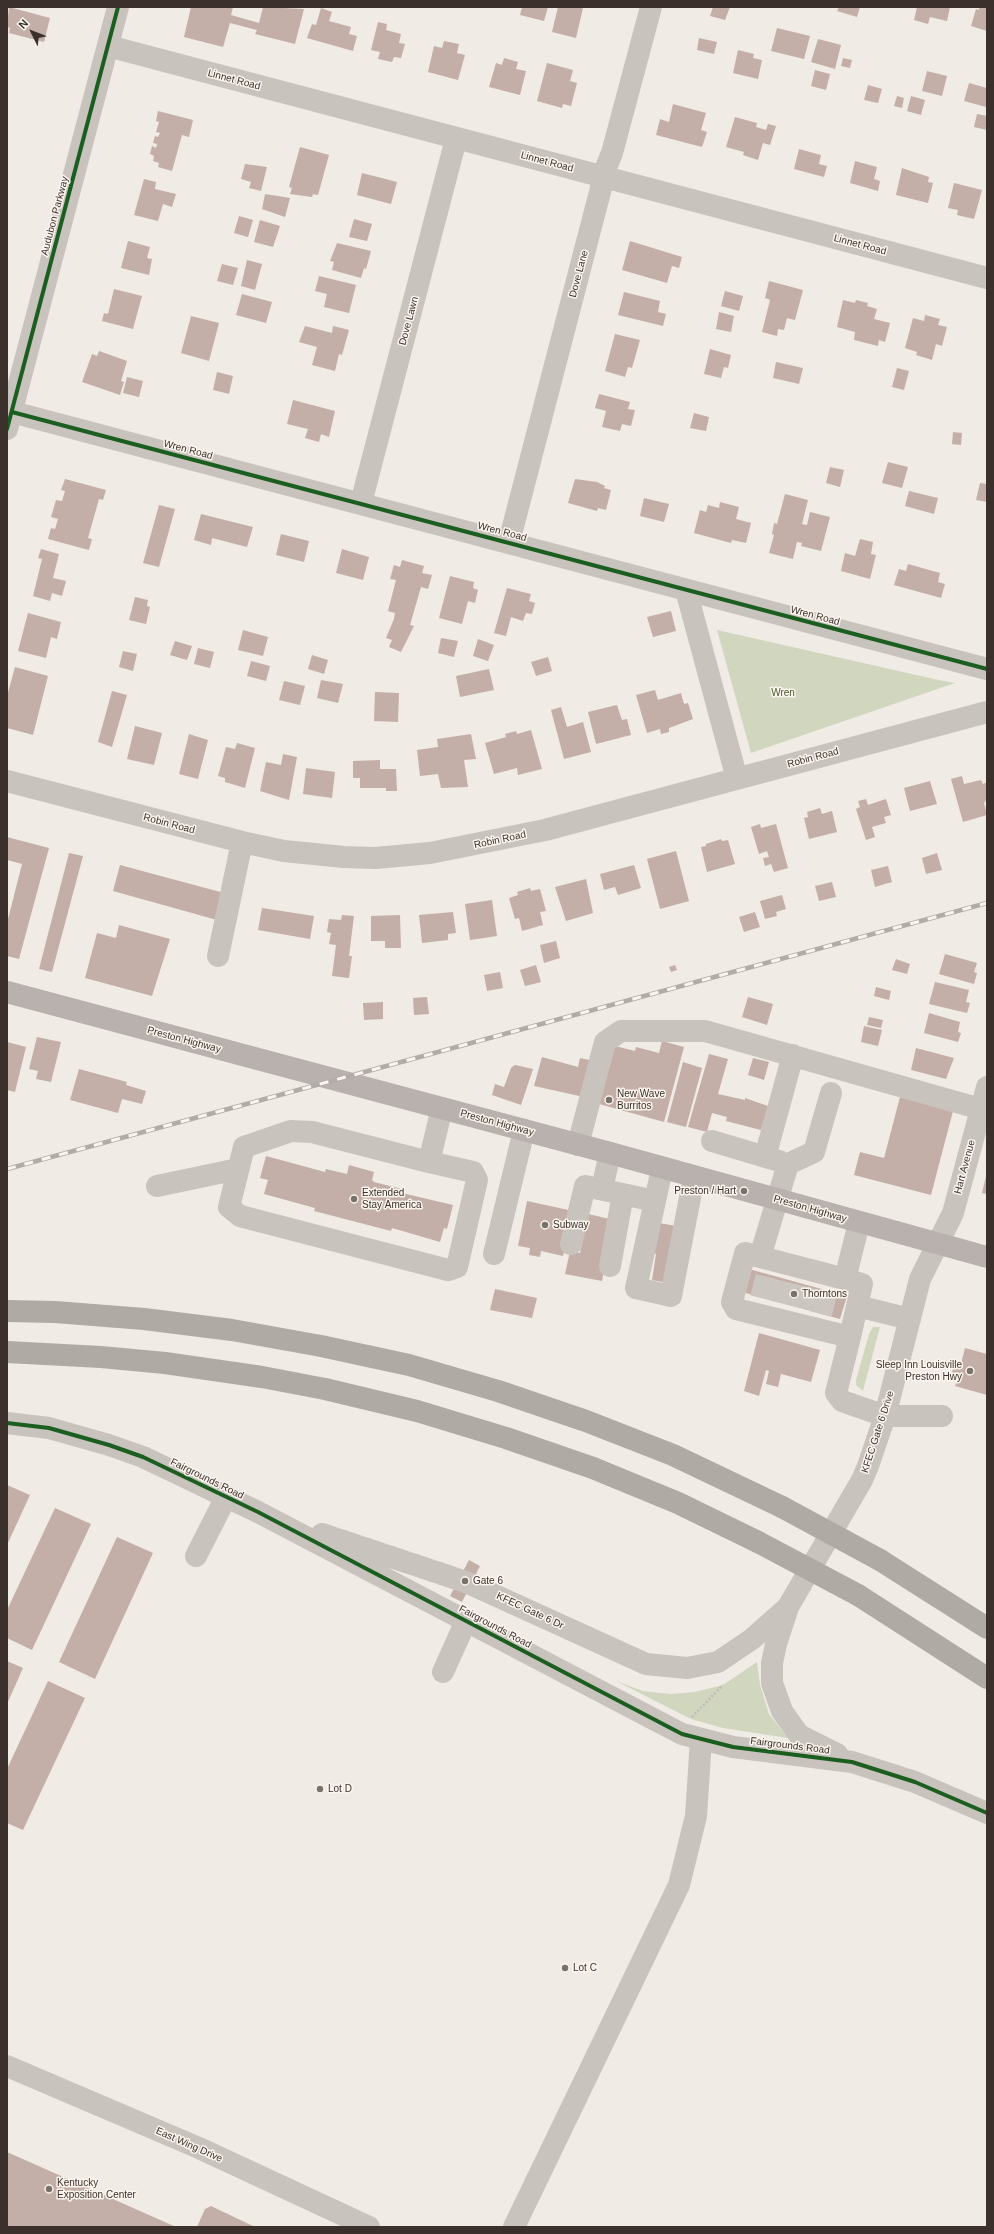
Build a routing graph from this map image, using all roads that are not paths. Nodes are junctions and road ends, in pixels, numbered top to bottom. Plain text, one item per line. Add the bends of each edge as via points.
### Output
1 (118, 7) edge
2 (651, 7) edge
3 (108, 46) junction
4 (456, 139) junction
5 (604, 177) junction
6 (987, 278) edge
7 (9, 420) edge
8 (361, 503) junction
9 (509, 542) junction
10 (686, 590) junction
11 (987, 669) edge
12 (987, 712) edge
13 (737, 779) junction
14 (7, 781) edge
15 (242, 842) junction
16 (218, 956) dead end
17 (7, 992) edge
18 (793, 1055) junction
19 (987, 1087) edge
20 (832, 1093) dead end
21 (442, 1108) junction
22 (981, 1109) junction
23 (524, 1130) junction
24 (712, 1141) dead end
25 (578, 1144) junction
26 (610, 1153) junction
27 (765, 1157) junction
28 (428, 1162) junction
29 (788, 1164) junction
30 (238, 1168) junction
31 (662, 1169) junction
32 (694, 1177) junction
33 (157, 1186) dead end
34 (602, 1189) junction
35 (623, 1194) junction
36 (778, 1200) junction
37 (655, 1201) junction
38 (859, 1223) junction
39 (571, 1244) dead end
40 (937, 1244) junction
41 (494, 1254) dead end
42 (987, 1257) edge
43 (610, 1266) dead end
44 (775, 1267) junction
45 (824, 1280) junction
46 (857, 1306) junction
47 (7, 1310) edge
48 (910, 1319) junction
49 (850, 1337) junction
50 (7, 1352) edge
51 (885, 1416) junction
52 (942, 1416) dead end
53 (7, 1423) edge
54 (226, 1497) junction
55 (258, 1512) junction
56 (196, 1556) dead end
57 (788, 1608) junction
58 (466, 1621) junction
59 (987, 1628) edge
60 (443, 1672) dead end
61 (987, 1678) edge
62 (700, 1739) junction
63 (852, 1762) junction
64 (987, 1813) edge
65 (7, 2066) edge
66 (369, 2227) edge
67 (514, 2227) edge

1 - 3 street, Audubon Parkway
2 - 5 street, Dove Lane
3 - 4 street, Linnet Road
3 - 7 street, Audubon Parkway
4 - 5 street, Linnet Road via 476,142
4 - 8 street, Dove Lawn
5 - 6 street, Linnet Road
5 - 9 street, Dove Lane
7 - 8 street, Wren Road
8 - 9 street, Wren Road
9 - 10 street, Wren Road
10 - 11 street, Wren Road
10 - 13 street
12 - 13 street, Robin Road
13 - 15 street, Robin Road via 545,830 430,854 375,858 344,857
14 - 15 street, Robin Road
15 - 16 street
17 - 21 main road, Preston Highway
18 - 22 street
18 - 25 street via 705,1031 621,1031 605,1042
18 - 27 street
19 - 22 street, Hart Avenue
20 - 29 street via 814,1152
21 - 23 main road, Preston Highway
21 - 28 street
22 - 40 street, Hart Avenue via 953,1213
23 - 25 main road, Preston Highway
23 - 41 street
24 - 27 street
25 - 26 main road, Preston Highway
26 - 31 main road, Preston Highway
26 - 34 street
27 - 29 street
28 - 30 street via 312,1132 291,1131 244,1147
28 - 30 street via 473,1172 477,1180 457,1268 448,1270 240,1216 229,1207
29 - 36 street
30 - 33 street
31 - 32 main road, Preston Highway
31 - 37 street
32 - 36 main road, Preston Highway
32 - 37 street via 671,1296 636,1288
34 - 35 street
34 - 39 street via 586,1186
35 - 37 street
35 - 43 street
36 - 38 main road, Preston Highway
36 - 44 street
38 - 40 main road, Preston Highway
38 - 45 street
40 - 42 main road, Preston Highway
40 - 48 street, KFEC Gate 6 Drive via 920,1279
44 - 45 street
44 - 49 street via 745,1253 732,1302 736,1308 779,1311 820,1321
45 - 46 street via 862,1284
46 - 48 street
46 - 49 street
47 - 59 highway, bridge via 144,1319 225,1329 409,1365 498,1391 586,1421 673,1455 782,1507 880,1560
48 - 51 street, KFEC Gate 6 Drive
49 - 51 street via 836,1393 842,1401
50 - 61 highway, bridge via 172,1364 318,1388 417,1411 506,1438 593,1468 678,1503 758,1542 858,1595
51 - 52 street
51 - 57 street, KFEC Gate 6 Drive via 862,1480
53 - 54 street, Fairgrounds Road via 49,1428 109,1444 143,1457
54 - 55 street, Fairgrounds Road
54 - 56 street
55 - 57 street, KFEC Gate 6 Dr via 466,1582 646,1664 687,1668 718,1662 752,1639
55 - 58 street, Fairgrounds Road
57 - 63 street via 772,1663 772,1683 782,1711 798,1735
58 - 60 street
58 - 62 street, Fairgrounds Road via 682,1734
62 - 63 street, Fairgrounds Road via 733,1747
62 - 67 street via 696,1816 679,1884
63 - 64 street, Fairgrounds Road via 915,1782
65 - 66 street, East Wing Drive via 199,2148

